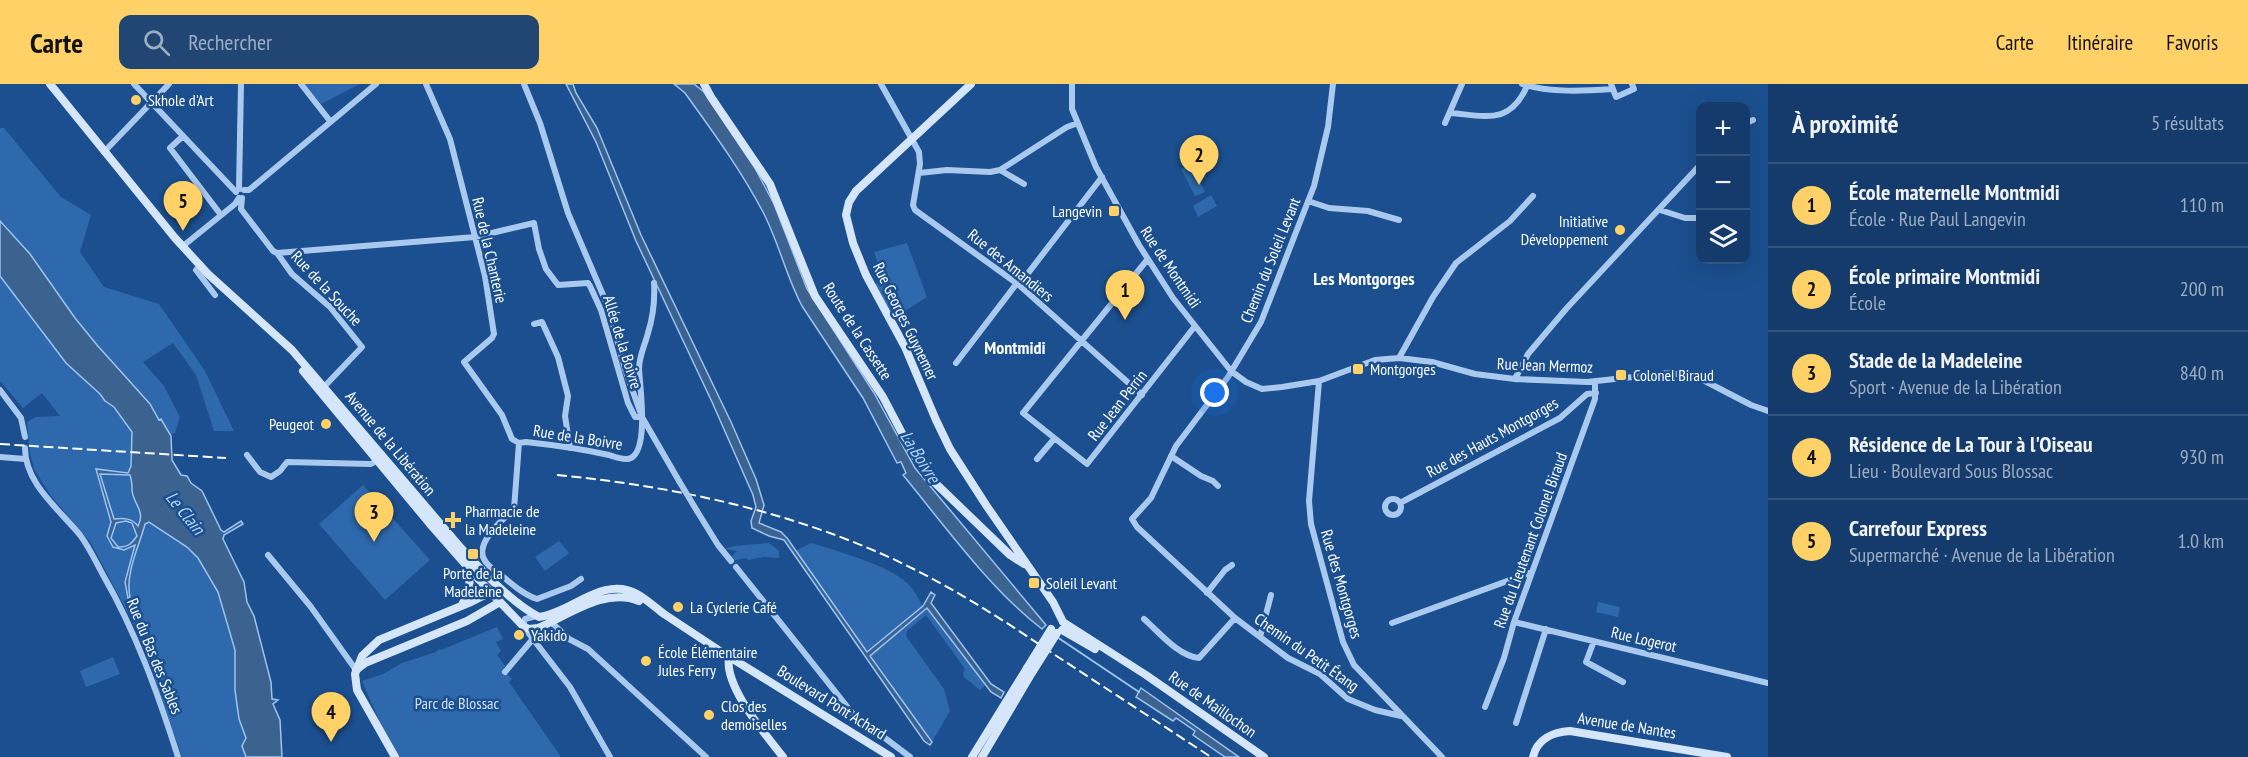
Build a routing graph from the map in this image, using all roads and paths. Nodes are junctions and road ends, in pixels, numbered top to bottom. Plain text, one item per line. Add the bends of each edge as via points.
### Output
1 (43, 84) edge
2 (50, 84) edge
3 (134, 84) edge
4 (169, 84) edge
5 (241, 84) edge
6 (301, 84) edge
7 (376, 84) edge
8 (426, 84) edge
9 (524, 84) edge
10 (704, 84) edge
11 (880, 84) edge
12 (971, 84) edge
13 (1072, 84) edge
14 (1333, 84) edge
15 (1462, 84) edge
16 (1632, 84) edge
17 (1525, 85) edge
18 (1612, 86) edge
19 (151, 102) junction
20 (1451, 113) junction
21 (1753, 120) dead end
22 (330, 121) junction
23 (1750, 121) edge
24 (1078, 123) junction
25 (1445, 123) dead end
26 (183, 136) junction
27 (913, 139) junction
28 (104, 152) junction
29 (1000, 170) junction
30 (1696, 170) edge
31 (918, 173) junction
32 (1102, 177) junction
33 (1024, 184) dead end
34 (240, 194) junction
35 (1533, 196) dead end
36 (1308, 201) junction
37 (1660, 210) junction
38 (221, 215) junction
39 (1696, 218) edge
40 (1399, 220) dead end
41 (474, 237) junction
42 (183, 246) junction
43 (277, 253) junction
44 (1148, 260) junction
45 (200, 266) junction
46 (654, 283) dead end
47 (1018, 284) junction
48 (215, 295) dead end
49 (534, 324) dead end
50 (1196, 326) junction
51 (1080, 340) junction
52 (1399, 358) junction
53 (956, 363) dead end
54 (1230, 371) junction
55 (1515, 379) junction
56 (1319, 381) junction
57 (1594, 381) junction
58 (322, 389) junction
59 (0, 390) edge
60 (1596, 393) junction
61 (1142, 395) junction
62 (1768, 411) edge
63 (642, 417) junction
64 (25, 437) dead end
65 (1054, 439) junction
66 (519, 443) junction
67 (25, 448) dead end
68 (570, 448) junction
69 (247, 455) dead end
70 (1171, 456) junction
71 (0, 457) edge
72 (25, 459) junction
73 (380, 459) junction
74 (1037, 459) dead end
75 (1218, 486) dead end
76 (1400, 503) dead end
77 (1132, 519) joint
78 (268, 555) dead end
79 (1232, 565) dead end
80 (467, 566) junction
81 (1027, 566) junction
82 (1532, 572) junction
83 (580, 579) dead end
84 (503, 583) junction
85 (492, 593) junction
86 (1207, 593) junction
87 (1271, 595) dead end
88 (500, 602) junction
89 (459, 607) junction
90 (664, 614) junction
91 (476, 616) junction
92 (536, 616) junction
93 (1235, 618) junction
94 (1144, 619) dead end
95 (551, 622) junction
96 (1514, 622) junction
97 (1392, 623) dead end
98 (523, 626) junction
99 (1058, 628) junction
100 (1546, 629) junction
101 (1260, 637) junction
102 (532, 640) junction
103 (1594, 641) junction
104 (730, 655) junction
105 (1030, 669) junction
106 (356, 670) junction
107 (505, 672) dead end
108 (1623, 682) dead end
109 (1768, 683) edge
110 (1485, 707) dead end
111 (1401, 717) junction
112 (1516, 723) dead end
113 (982, 754) edge
114 (176, 756) edge
115 (702, 756) edge
116 (395, 757) edge
117 (610, 757) edge
118 (783, 757) edge
119 (891, 757) edge
120 (910, 757) edge
121 (972, 757) edge
122 (1263, 757) edge
123 (1442, 757) edge
124 (1533, 757) edge
125 (1727, 757) edge

1 - 28 main road, Avenue de la Libération
2 - 28 main road, Avenue de la Libération
3 - 19 street
4 - 19 street
5 - 34 street
6 - 22 street
7 - 22 street
8 - 41 street, Rue de la Chanterie via 450,139
9 - 63 street via 572,223 609,309
10 - 81 main road, Route de la Cassette via 770,184 815,296 883,397 912,452 936,484 1010,555
11 - 27 street, Rue des Amandiers
12 - 27 main road, Rue Georges Guynemer
13 - 24 street, Rue de Montmidi via 1072,109
14 - 36 street, Chemin du Soleil Levant via 1319,171
15 - 20 street
16 - 18 street via 1634,89 1616,96
17 - 18 street via 1572,91
17 - 20 street via 1520,101 1497,116
19 - 26 street
19 - 28 street
20 - 25 street
21 - 23 street
22 - 34 street
24 - 29 street
24 - 32 street, Rue de Montmidi
26 - 34 street
26 - 38 street via 170,148
27 - 31 street, Rue des Amandiers via 919,152
27 - 81 main road, Rue Georges Guynemer via 856,191 846,209 847,222 866,275 905,347 950,449
28 - 42 main road, Avenue de la Libération
29 - 31 street
29 - 33 street
30 - 37 street
31 - 47 street, Rue des Amandiers via 915,210
32 - 44 street, Rue de Montmidi
32 - 47 street
34 - 38 street
34 - 43 street, Rue de la Souche via 241,209
35 - 52 street via 1510,221 1456,263
36 - 40 street
36 - 54 street, Chemin du Soleil Levant via 1261,322
37 - 39 street
37 - 55 street via 1566,309 1528,354
38 - 42 street
41 - 43 street
41 - 63 street, Allée de la Boivre via 534,223 546,268 558,285 590,286 601,310 628,403 635,417
41 - 66 street, Rue de la Chanterie via 494,334 464,362 502,415 512,439
42 - 45 main road, Avenue de la Libération
43 - 58 street, Rue de la Souche via 292,274 330,307 362,346
44 - 50 street, Rue de Montmidi
44 - 51 street
45 - 48 street via 196,270
45 - 58 main road, Avenue de la Libération
46 - 63 street, Rue de la Boivre via 654,309 639,363
47 - 51 street, Rue des Amandiers
47 - 53 street
49 - 68 street via 542,322 558,357 568,396 565,416
50 - 54 street, Rue de Montmidi
50 - 61 street, Rue Jean Perrin
51 - 61 street, Rue des Amandiers
51 - 65 street, Rue Jean Perrin via 1023,413
52 - 55 street, Rue Jean Mermoz
52 - 56 street, Rue Jean Mermoz via 1375,360
54 - 56 street, Rue de Montmidi via 1263,388
54 - 70 street, Chemin du Soleil Levant
55 - 57 street, Rue Jean Mermoz
56 - 111 street, Rue des Montgorges via 1309,501 1311,524 1349,657
57 - 60 street, Rue du Lieutenant Colonel Biraud
57 - 62 street, Rue Jean Mermoz via 1670,373 1699,378
58 - 73 main road, Avenue de la Libération
59 - 64 street via 21,418
60 - 76 street, Rue des Hauts Montgorges via 1587,394 1550,423
60 - 82 street, Rue du Lieutenant Colonel Biraud
61 - 65 street, Rue Jean Perrin via 1087,464
63 - 68 street, Rue de la Boivre via 640,445 633,458
63 - 120 street, bridge via 718,545 853,714
65 - 74 street
66 - 68 street, Rue de la Boivre
66 - 84 street via 514,509 485,542 482,556
67 - 72 street, Rue du Bas des Sables
69 - 73 street via 260,472 271,477 287,462 371,464
70 - 75 street
70 - 77 street, Chemin du Soleil Levant via 1151,498
71 - 72 street
72 - 114 street, Rue du Bas des Sables via 42,492 81,537 118,601 137,639
73 - 80 main road, Avenue de la Libération
73 - 84 main road, Avenue de la Libération via 479,568
77 - 86 street, Chemin du Petit Étang
78 - 106 street
79 - 86 street
80 - 85 main road, Avenue de la Libération
80 - 89 main road via 470,588
81 - 99 main road, Rue Georges Guynemer via 1053,602
82 - 96 street, Rue du Lieutenant Colonel Biraud
82 - 97 street
83 - 84 street via 537,599
84 - 85 main road
84 - 92 main road, Avenue de la Libération
85 - 88 main road, Avenue de la Libération
85 - 89 main road
85 - 91 main road
86 - 93 street, Chemin du Petit Étang
87 - 101 street
88 - 91 main road
88 - 98 main road
89 - 106 main road via 379,640 362,656
90 - 92 main road, Boulevard Pont Achard via 637,594 612,589 554,614
90 - 95 main road, Boulevard Pont Achard via 630,597 615,596
90 - 104 main road, Boulevard Pont Achard
91 - 106 main road via 364,663
92 - 98 street, Boulevard Pont Achard via 525,619
93 - 94 street via 1199,658 1181,651
93 - 101 street, Chemin du Petit Étang
95 - 98 main road, Boulevard Pont Achard via 533,629
95 - 115 street via 568,639 588,649
96 - 100 street, Rue Logerot
96 - 110 street, Rue du Lieutenant Colonel Biraud
98 - 102 street
99 - 105 main road, bridge
99 - 122 main road, Rue de Maillochon via 1146,675
100 - 103 street, Rue Logerot
100 - 112 street
101 - 111 street, Chemin du Petit Étang via 1320,674 1348,699
102 - 107 street
102 - 117 street via 570,687
103 - 108 street via 1586,662
103 - 109 street, Rue Logerot
104 - 118 main road via 729,669 748,710
104 - 119 main road, Boulevard Pont Achard
105 - 113 main road
105 - 121 main road
106 - 116 main road via 357,690
111 - 123 street, Rue des Montgorges
124 - 125 main road, Avenue de Nantes via 1542,740 1561,731 1574,731

